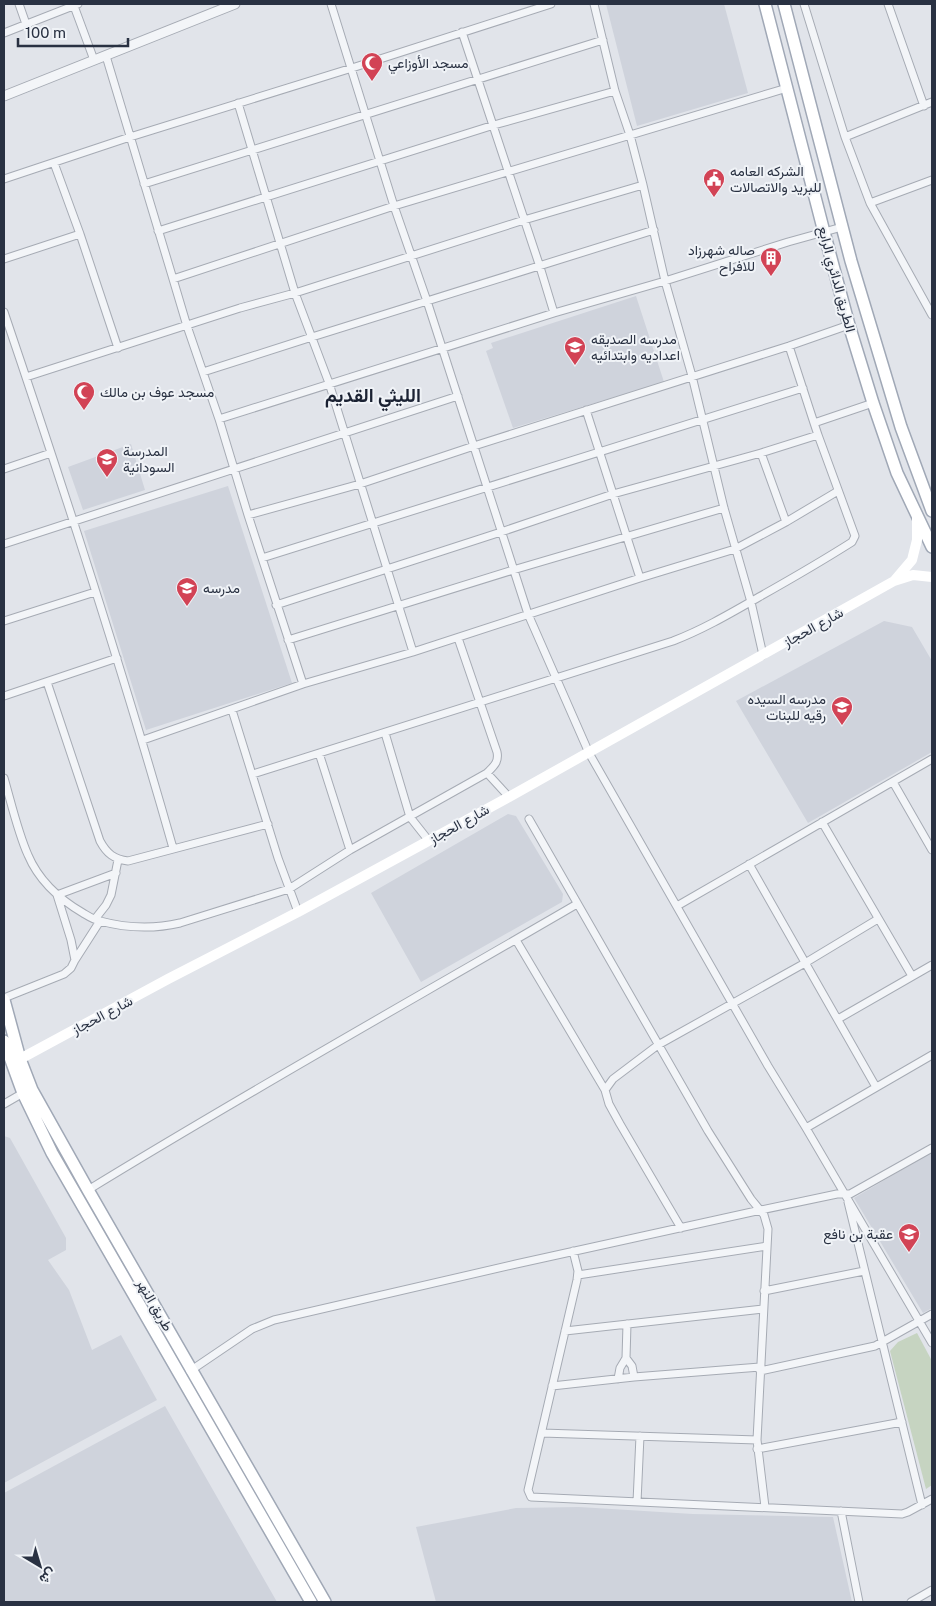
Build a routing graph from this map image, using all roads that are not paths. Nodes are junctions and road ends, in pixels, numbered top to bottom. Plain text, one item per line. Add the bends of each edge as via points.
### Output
1 (19, 4) edge
2 (235, 4) edge
3 (331, 4) edge
4 (551, 4) edge
5 (594, 4) edge
6 (765, 4) edge
7 (784, 4) edge
8 (804, 4) edge
9 (888, 4) edge
10 (76, 5) edge
11 (26, 24) junction
12 (462, 32) junction
13 (4, 33) edge
14 (603, 40) junction
15 (106, 56) junction
16 (94, 60) junction
17 (352, 68) junction
18 (479, 80) junction
19 (787, 88) junction
20 (615, 91) junction
21 (4, 96) edge
22 (932, 102) edge
23 (238, 103) junction
24 (924, 106) junction
25 (366, 116) junction
26 (494, 125) junction
27 (630, 135) junction
28 (130, 137) junction
29 (845, 137) junction
30 (252, 150) junction
31 (380, 160) junction
32 (54, 163) junction
33 (509, 173) junction
34 (4, 179) edge
35 (932, 180) edge
36 (144, 184) junction
37 (643, 185) junction
38 (265, 197) junction
39 (870, 203) junction
40 (394, 206) junction
41 (524, 220) junction
42 (842, 227) junction
43 (654, 230) junction
44 (158, 231) junction
45 (824, 232) junction
46 (80, 234) junction
47 (280, 243) junction
48 (411, 256) junction
49 (4, 259) edge
50 (540, 266) junction
51 (173, 279) junction
52 (665, 281) junction
53 (295, 293) junction
54 (427, 301) junction
55 (4, 312) edge
56 (554, 313) junction
57 (932, 315) edge
58 (849, 324) junction
59 (187, 326) junction
60 (312, 337) junction
61 (789, 346) junction
62 (118, 348) junction
63 (442, 349) junction
64 (203, 372) junction
65 (692, 376) junction
66 (26, 378) junction
67 (329, 383) junction
68 (803, 388) junction
69 (458, 396) junction
70 (873, 403) junction
71 (586, 410) junction
72 (219, 419) junction
73 (702, 419) junction
74 (814, 423) junction
75 (344, 434) junction
76 (818, 436) junction
77 (474, 446) junction
78 (51, 453) junction
79 (599, 453) junction
80 (761, 453) junction
81 (714, 466) junction
82 (4, 469) edge
83 (234, 469) junction
84 (360, 484) junction
85 (486, 487) junction
86 (838, 491) junction
87 (613, 494) junction
88 (724, 508) junction
89 (932, 510) edge
90 (248, 515) junction
91 (917, 516) junction
92 (74, 522) junction
93 (786, 522) junction
94 (373, 524) junction
95 (501, 532) junction
96 (627, 536) junction
97 (4, 544) edge
98 (932, 547) edge
99 (735, 549) junction
100 (262, 558) junction
101 (388, 569) junction
102 (512, 570) junction
103 (932, 577) edge
104 (640, 578) junction
105 (894, 581) junction
106 (95, 592) junction
107 (751, 602) junction
108 (276, 605) junction
109 (399, 606) junction
110 (528, 614) junction
111 (4, 621) edge
112 (458, 638) junction
113 (288, 640) junction
114 (414, 652) junction
115 (763, 655) junction
116 (117, 658) junction
117 (556, 679) junction
118 (47, 682) junction
119 (303, 684) junction
120 (4, 696) edge
121 (481, 702) junction
122 (232, 710) junction
123 (386, 732) junction
124 (143, 740) junction
125 (319, 753) junction
126 (589, 753) junction
127 (932, 759) edge
128 (487, 773) junction
129 (253, 774) junction
130 (4, 778) edge
131 (893, 782) junction
132 (510, 797) junction
133 (410, 817) junction
134 (529, 819) dead end
135 (822, 822) junction
136 (268, 824) junction
137 (429, 841) junction
138 (174, 848) junction
139 (350, 850) junction
140 (932, 850) edge
141 (118, 860) junction
142 (749, 864) junction
143 (116, 873) junction
144 (289, 889) junction
145 (57, 895) junction
146 (577, 904) junction
147 (677, 906) junction
148 (298, 912) junction
149 (878, 919) junction
150 (97, 920) junction
151 (516, 940) junction
152 (75, 960) junction
153 (804, 963) junction
154 (932, 965) edge
155 (912, 976) junction
156 (4, 999) edge
157 (732, 1004) junction
158 (838, 1019) junction
159 (4, 1041) edge
160 (658, 1045) junction
161 (932, 1055) edge
162 (20, 1059) junction
163 (876, 1087) junction
164 (605, 1090) junction
165 (23, 1093) junction
166 (4, 1104) edge
167 (806, 1128) junction
168 (932, 1148) edge
169 (88, 1190) junction
170 (846, 1194) junction
171 (761, 1210) junction
172 (681, 1228) junction
173 (768, 1246) junction
174 (573, 1251) junction
175 (864, 1271) junction
176 (578, 1275) junction
177 (764, 1291) junction
178 (763, 1309) junction
179 (932, 1314) edge
180 (920, 1321) junction
181 (627, 1324) junction
182 (565, 1331) junction
183 (882, 1343) junction
184 (932, 1343) edge
185 (626, 1358) junction
186 (192, 1369) junction
187 (760, 1369) junction
188 (181, 1376) junction
189 (634, 1377) junction
190 (618, 1379) junction
191 (552, 1386) junction
192 (902, 1422) junction
193 (542, 1433) junction
194 (640, 1436) junction
195 (757, 1440) junction
196 (757, 1449) junction
197 (932, 1499) edge
198 (637, 1502) junction
199 (922, 1505) junction
200 (765, 1508) junction
201 (841, 1511) junction
202 (932, 1590) edge
203 (311, 1602) edge
204 (325, 1602) edge
205 (860, 1602) edge
206 (911, 1602) edge

1 - 11 street
2 - 15 street
3 - 17 street
4 - 12 street
5 - 14 street
6 - 19 main road, الطريق الدائري الرابع
7 - 42 main road, الطريق الدائري الرابع
8 - 29 street
9 - 24 street
10 - 11 street
10 - 16 street
11 - 13 street
12 - 17 street
12 - 18 street
14 - 18 street
14 - 20 street
15 - 16 street
15 - 28 street
16 - 21 street
17 - 23 street
17 - 25 street
18 - 25 street
18 - 26 street
19 - 27 street
19 - 45 main road, الطريق الدائري الرابع
20 - 26 street
20 - 27 street
22 - 24 street
23 - 28 street
23 - 30 street
24 - 29 street
25 - 30 street
25 - 31 street
26 - 31 street
26 - 33 street
27 - 33 street
27 - 37 street
28 - 32 street
28 - 36 street
29 - 39 street
30 - 36 street
30 - 38 street
31 - 38 street
31 - 40 street
32 - 34 street
32 - 46 street
33 - 40 street
33 - 41 street
35 - 39 street
36 - 44 street
37 - 41 street
37 - 43 street
38 - 44 street
38 - 47 street
39 - 57 street
40 - 47 street
40 - 48 street
41 - 48 street
41 - 50 street
42 - 45 street
42 - 89 main road, الطريق الدائري الرابع via 901,427
43 - 50 street
43 - 52 street
44 - 51 street
45 - 52 street
45 - 58 main road, الطريق الدائري الرابع
46 - 49 street
46 - 62 street
47 - 51 street
47 - 53 street
48 - 53 street
48 - 54 street
50 - 54 street
50 - 56 street
51 - 59 street
52 - 56 street
52 - 65 street
53 - 59 street
53 - 60 street
54 - 60 street
54 - 63 street
55 - 66 street
56 - 63 street
58 - 61 street
58 - 70 main road, الطريق الدائري الرابع
59 - 62 street
59 - 64 street
60 - 64 street
60 - 67 street
61 - 65 street
61 - 68 street
62 - 66 street
63 - 67 street
63 - 69 street
64 - 72 street
65 - 71 street
65 - 73 street
66 - 78 street
67 - 72 street
67 - 75 street
68 - 73 street
68 - 74 street
69 - 75 street
69 - 77 street
70 - 74 street
70 - 91 main road, الطريق الدائري الرابع via 897,473
71 - 77 street
71 - 79 street
72 - 83 street
73 - 79 street
73 - 81 street
74 - 76 street
75 - 83 street
75 - 84 street
76 - 80 street
76 - 86 street
77 - 84 street
77 - 85 street
78 - 82 street
78 - 92 street
79 - 85 street
79 - 87 street
80 - 81 street
80 - 93 street
81 - 87 street
81 - 88 street
83 - 90 street
83 - 92 street
84 - 90 street
84 - 94 street
85 - 94 street
85 - 95 street
86 - 93 street
86 - 107 street via 855,536 852,542
87 - 95 street
87 - 96 street
88 - 96 street
88 - 99 street
90 - 100 street
91 - 98 main road, الطريق الدائري الرابع
91 - 105 main road, شارع الحجاز via 912,560
92 - 97 street
92 - 106 street
93 - 99 street
94 - 100 street
94 - 101 street
95 - 101 street
95 - 102 street
96 - 102 street
96 - 104 street
99 - 104 street
99 - 107 street
100 - 108 street
101 - 108 street
101 - 109 street
102 - 109 street
102 - 110 street
103 - 105 main road, شارع الحجاز via 913,575
104 - 110 street
105 - 115 main road, شارع الحجاز
106 - 111 street
106 - 116 street
107 - 115 street
107 - 117 street via 700,630
108 - 113 street
109 - 113 street
109 - 114 street
110 - 112 street
110 - 117 street
112 - 114 street
112 - 121 street
113 - 119 street
114 - 119 street
115 - 126 main road, شارع الحجاز
116 - 118 street
116 - 124 street
117 - 121 street
117 - 126 street
118 - 120 street
118 - 141 street via 100,841 104,850
119 - 122 street
121 - 123 street
121 - 128 street via 498,757
122 - 124 street
122 - 129 street
123 - 125 street
123 - 133 street
124 - 138 street
125 - 129 street
125 - 139 street
126 - 132 main road, شارع الحجاز
126 - 147 street
127 - 131 street
128 - 132 street
128 - 133 street
129 - 136 street
130 - 145 street via 27,854 41,878
131 - 135 street
131 - 140 street
132 - 137 main road, شارع الحجاز
133 - 137 street
133 - 139 street
134 - 146 street
135 - 142 street
135 - 149 street
136 - 138 street
136 - 144 street
137 - 148 main road, شارع الحجاز
138 - 141 street via 128,861
139 - 144 street
141 - 143 street
142 - 147 street
142 - 153 street
143 - 145 street
143 - 150 street via 111,895
144 - 148 street
144 - 150 street via 165,926 142,927
145 - 150 street
145 - 152 street
146 - 151 street
146 - 160 street
147 - 157 street
148 - 162 main road, شارع الحجاز
149 - 153 street
149 - 155 street
150 - 152 street
151 - 164 street
151 - 169 street via 194,1125
152 - 156 street via 64,974
153 - 157 street
153 - 158 street
154 - 155 street
155 - 158 street
156 - 162 main road, طريق النهر
157 - 160 street
157 - 167 street
158 - 163 street
159 - 165 main road, طريق النهر
160 - 164 street via 613,1079
160 - 171 street via 708,1131
161 - 163 street
162 - 169 main road, طريق النهر via 32,1090
163 - 167 street
164 - 172 street via 620,1124
165 - 166 street
165 - 188 main road, طريق النهر via 52,1153
167 - 170 street
168 - 170 street
169 - 186 main road, طريق النهر
170 - 171 street
170 - 175 street
170 - 180 street
171 - 172 street
171 - 173 street via 767,1221
172 - 174 street
173 - 176 street
173 - 177 street
174 - 176 street
174 - 186 street via 274,1320 252,1329
175 - 177 street
175 - 183 street
176 - 182 street
177 - 178 street
178 - 181 street
178 - 187 street
179 - 180 street
180 - 183 street
180 - 184 street
181 - 182 street
181 - 185 street
182 - 191 street
183 - 187 street
183 - 192 street
185 - 189 street
185 - 190 street
186 - 188 street
186 - 204 main road, طريق النهر
187 - 189 street
187 - 195 street
188 - 203 main road, طريق النهر
189 - 190 street
190 - 191 street
191 - 193 street
192 - 196 street
192 - 199 street
193 - 194 street
193 - 198 street via 528,1490 531,1497
194 - 195 street
194 - 198 street
195 - 196 street
196 - 200 street
197 - 199 street
198 - 200 street
199 - 201 street via 902,1514
200 - 201 street
201 - 205 street
202 - 206 street

